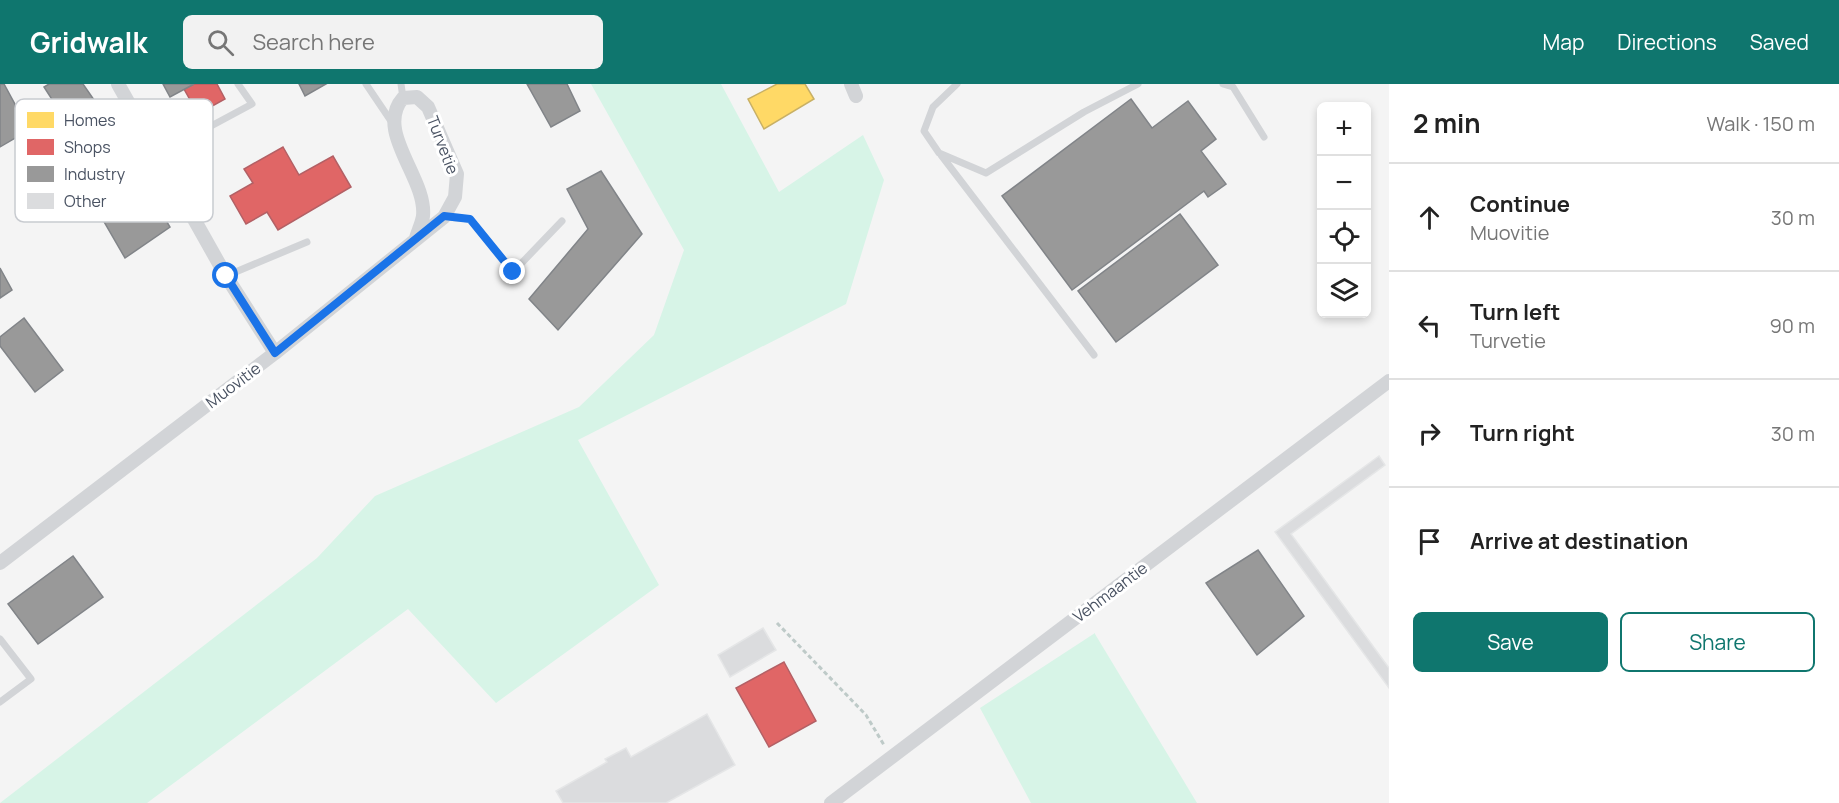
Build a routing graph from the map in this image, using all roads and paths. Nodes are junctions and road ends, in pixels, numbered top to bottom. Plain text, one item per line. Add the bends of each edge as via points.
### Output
1 (118, 84) edge
2 (238, 84) edge
3 (366, 84) edge
4 (401, 84) edge
5 (957, 84) edge
6 (1138, 84) edge
7 (1223, 84) edge
8 (127, 99) edge
9 (403, 99) junction
10 (393, 124) junction
11 (213, 125) edge
12 (1264, 137) dead end
13 (939, 153) junction
14 (444, 216) junction
15 (562, 221) dead end
16 (196, 222) edge
17 (416, 238) junction
18 (307, 242) dead end
19 (226, 276) junction
20 (275, 353) junction
21 (1094, 356) dead end
22 (1389, 381) edge
23 (0, 563) edge
24 (777, 622) dead end
25 (0, 639) edge
26 (0, 702) edge
27 (892, 757) junction
28 (831, 803) edge

1 - 8 street, Muovitie
2 - 11 lane via 252,104
3 - 10 lane
4 - 9 lane
5 - 13 lane via 933,108 924,131
6 - 13 lane via 1084,112 986,173
7 - 12 lane via 1233,87
9 - 10 street via 394,108
9 - 14 street, Turvetie via 417,97 428,107 457,174 455,197
10 - 17 street via 419,191 423,215
13 - 21 lane
14 - 15 lane via 470,219 513,272
14 - 17 street, Turvetie
16 - 19 street, Muovitie
17 - 20 street, Turvetie
18 - 19 lane
19 - 20 street, Muovitie
20 - 23 street, Muovitie
22 - 27 street, Vehmaantie
24 - 27 path via 866,715
25 - 26 lane via 32,679
27 - 28 street, Vehmaantie

